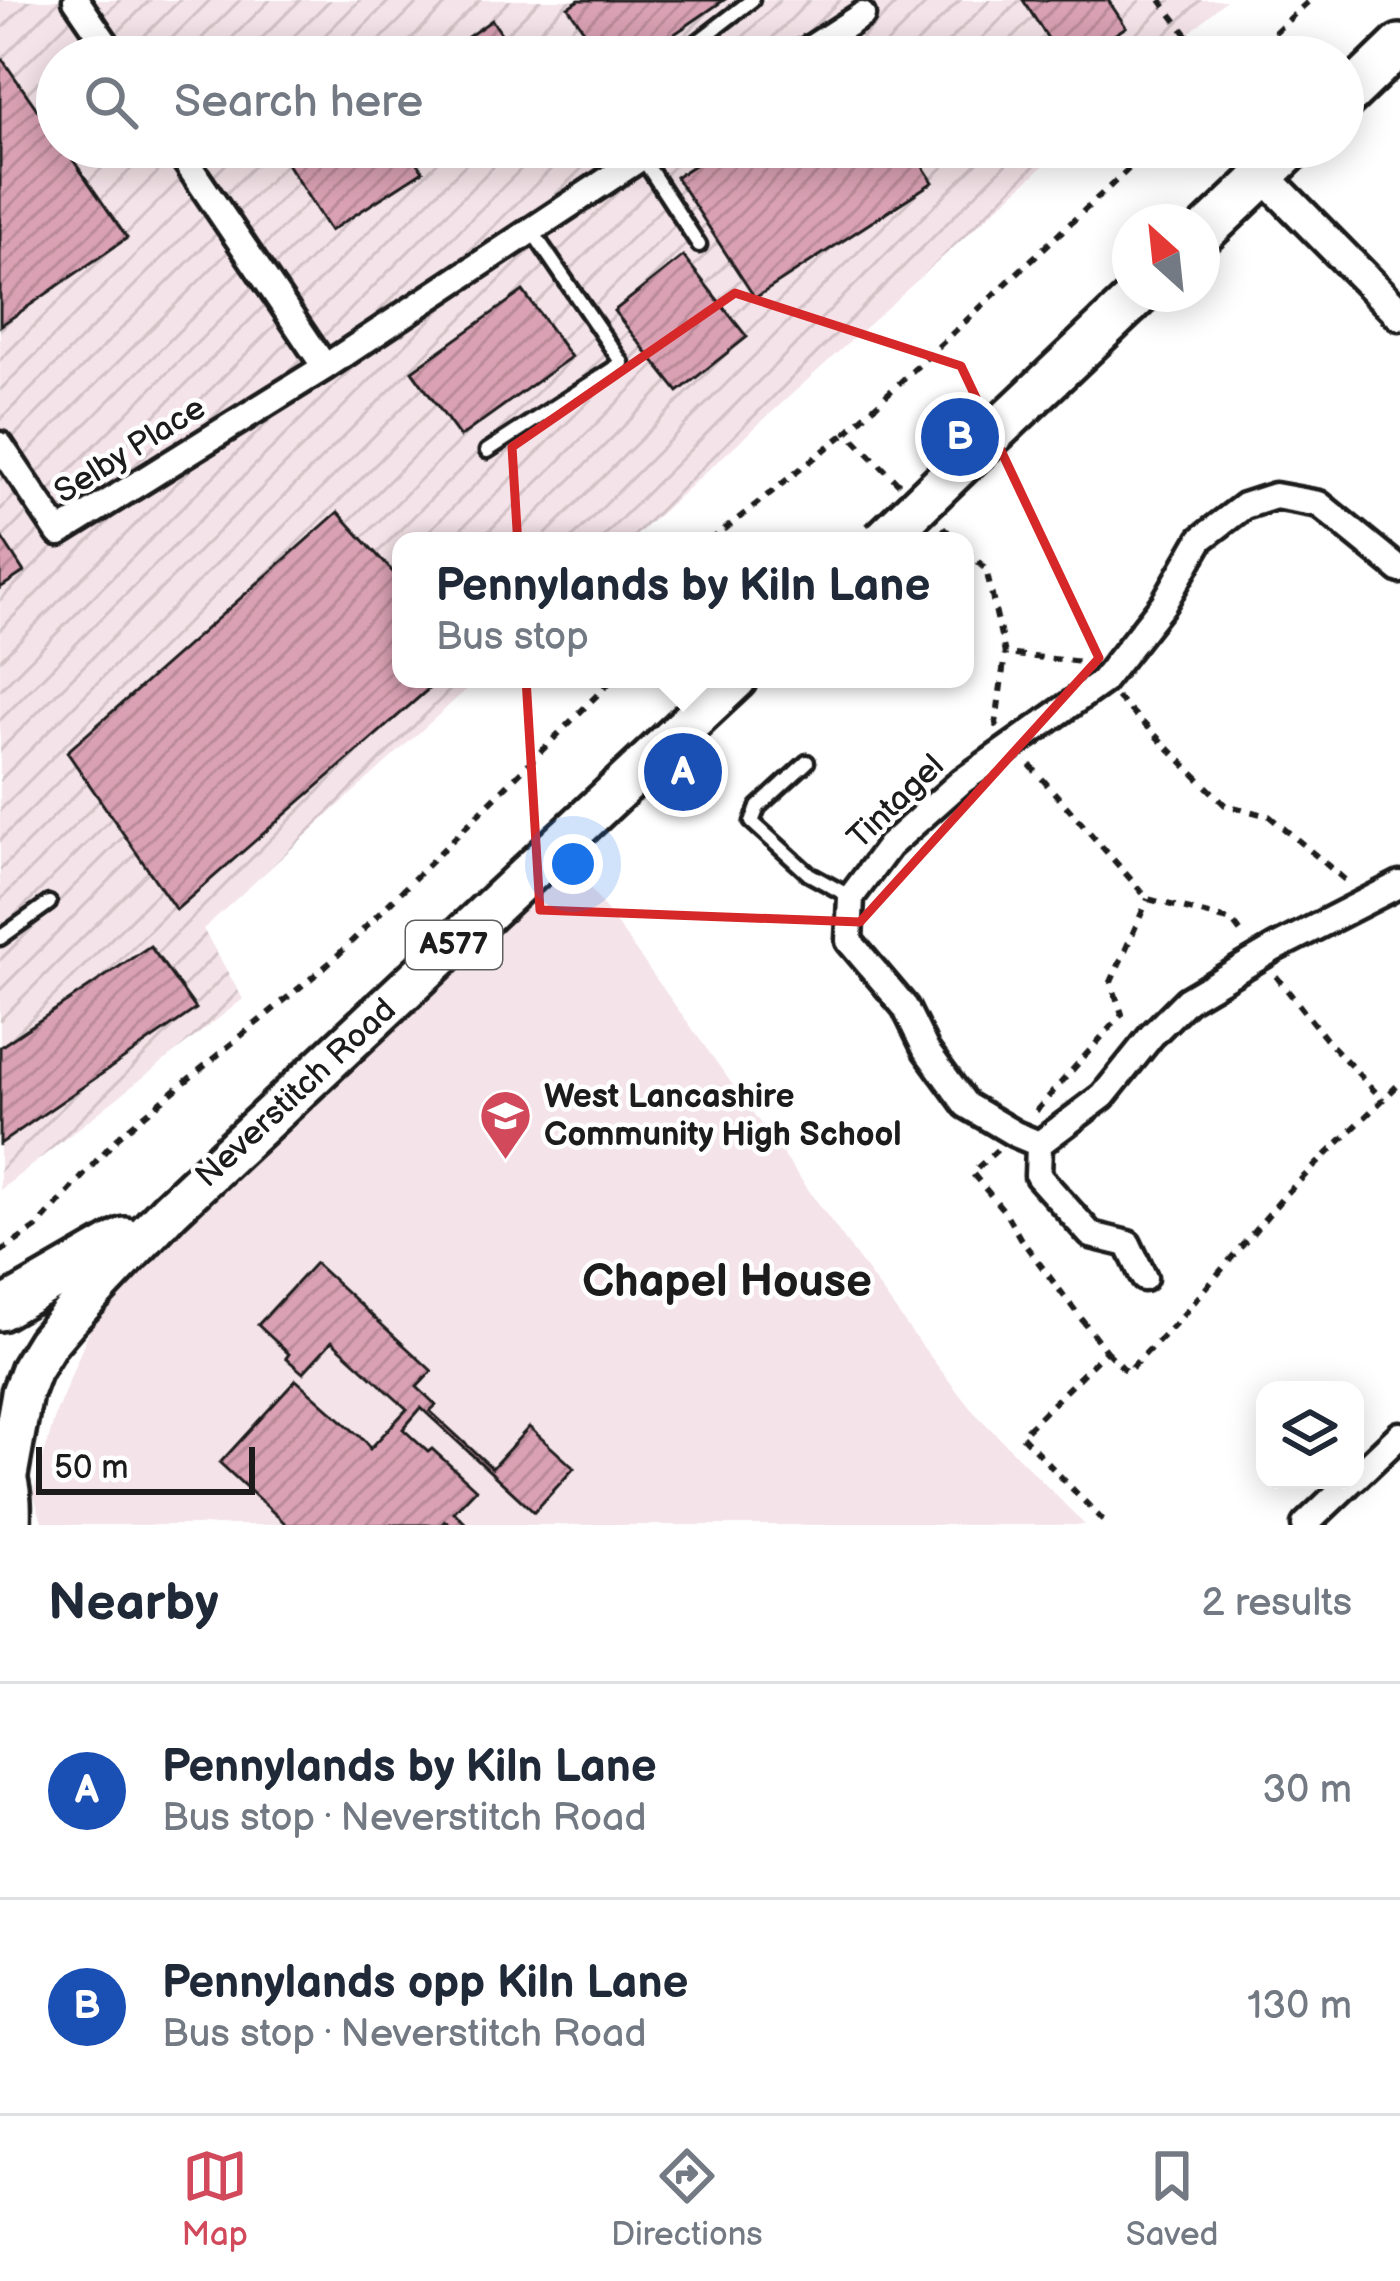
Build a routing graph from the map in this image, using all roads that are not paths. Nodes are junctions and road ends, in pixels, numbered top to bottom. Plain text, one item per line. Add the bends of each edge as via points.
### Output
1 (76, 0) edge
2 (752, 0) edge
3 (858, 8) edge
4 (101, 36) edge
5 (705, 36) edge
6 (823, 36) edge
7 (1400, 45) edge
8 (1364, 80) edge
9 (190, 168) edge
10 (619, 168) edge
11 (655, 168) edge
12 (1272, 168) edge
13 (1264, 176) junction
14 (1220, 218) edge
15 (531, 230) junction
16 (699, 245) dead end
17 (1121, 312) edge
18 (1400, 314) edge
19 (325, 367) junction
20 (0, 445) edge
21 (488, 451) dead end
22 (891, 532) edge
23 (1400, 570) edge
24 (726, 688) edge
25 (807, 762) dead end
26 (1400, 884) edge
27 (851, 897) junction
28 (49, 903) dead end
29 (0, 938) edge
30 (1027, 1139) junction
31 (170, 1210) junction
32 (1144, 1278) dead end
33 (0, 1310) edge
34 (1400, 1435) edge
35 (1364, 1469) edge
36 (1341, 1489) edge
37 (8, 1497) edge
38 (1299, 1520) edge

1 - 4 street
2 - 5 lane
3 - 6 street
7 - 8 main road
9 - 19 street
10 - 15 street, Selby Place
11 - 16 lane
12 - 13 main road
13 - 14 main road
13 - 18 street
15 - 19 street, Selby Place
15 - 21 lane via 622,363
17 - 22 main road, bridge
19 - 20 street, Selby Place via 59,532
23 - 27 street, Tintagel via 1319,504 1275,496 1244,506 1202,539 1102,682 962,782 889,846
24 - 31 main road, Neverstitch Road / A577
25 - 27 lane via 752,822 809,874
26 - 30 street via 1187,1000 1103,1096 1071,1122
27 - 30 street, Tintagel via 849,941 905,1007 966,1105
28 - 29 lane
30 - 32 street via 1038,1176 1090,1235 1128,1244
31 - 33 main road, Neverstitch Road / A577
31 - 37 main road, Neverstitch Road / A577 via 69,1317 32,1369
34 - 35 street
36 - 38 street

